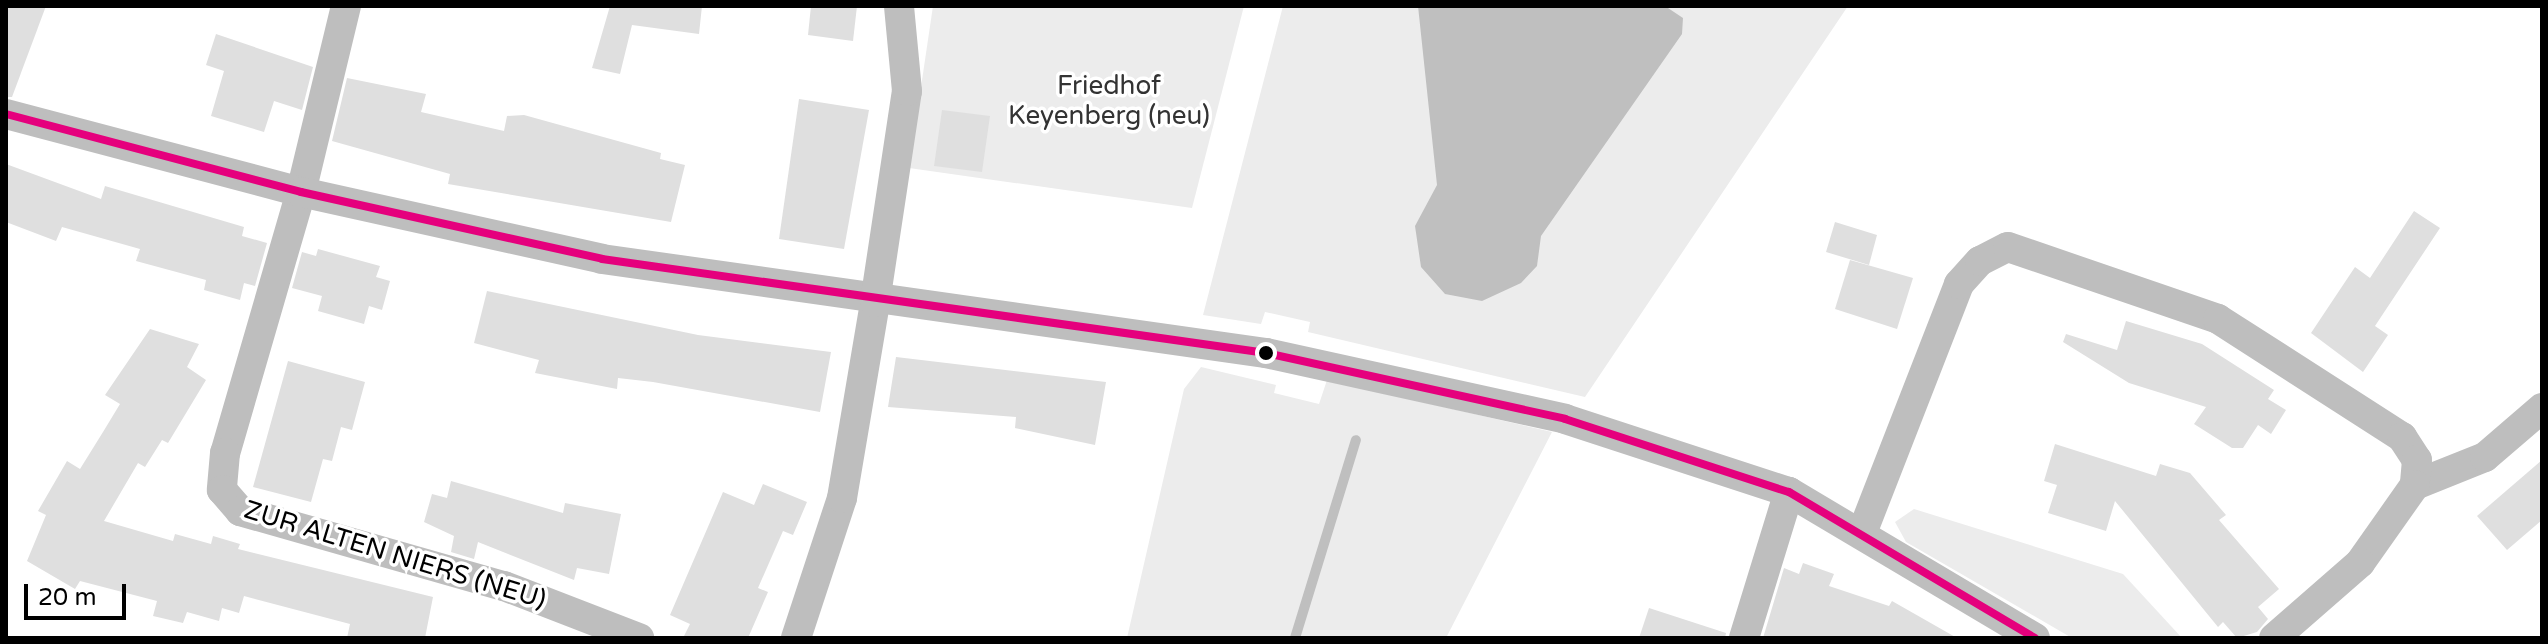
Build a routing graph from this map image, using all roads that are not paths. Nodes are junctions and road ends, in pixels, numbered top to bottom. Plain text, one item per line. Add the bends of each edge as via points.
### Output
1 (346, 6) edge
2 (899, 6) edge
3 (6, 114) edge
4 (301, 192) junction
5 (875, 302) junction
6 (2542, 408) edge
7 (2415, 485) junction
8 (1789, 492) junction
9 (1862, 533) junction
10 (639, 638) edge
11 (796, 638) edge
12 (1744, 638) edge
13 (2035, 638) edge
14 (2274, 638) edge

1 - 4 street, ZUR ALTEN NIERS (NEU)
2 - 5 street via 907,91
3 - 4 street
4 - 5 street via 602,259
4 - 10 street, ZUR ALTEN NIERS (NEU) via 225,453 222,490 240,511 504,586
5 - 8 street via 1177,339 1371,372 1565,419
5 - 11 street via 842,498
6 - 7 street via 2485,457
7 - 9 street via 2417,460 2402,437 2218,319 2008,247 1980,261 1959,284
7 - 14 street via 2360,563
8 - 9 street
8 - 12 street
9 - 13 street

